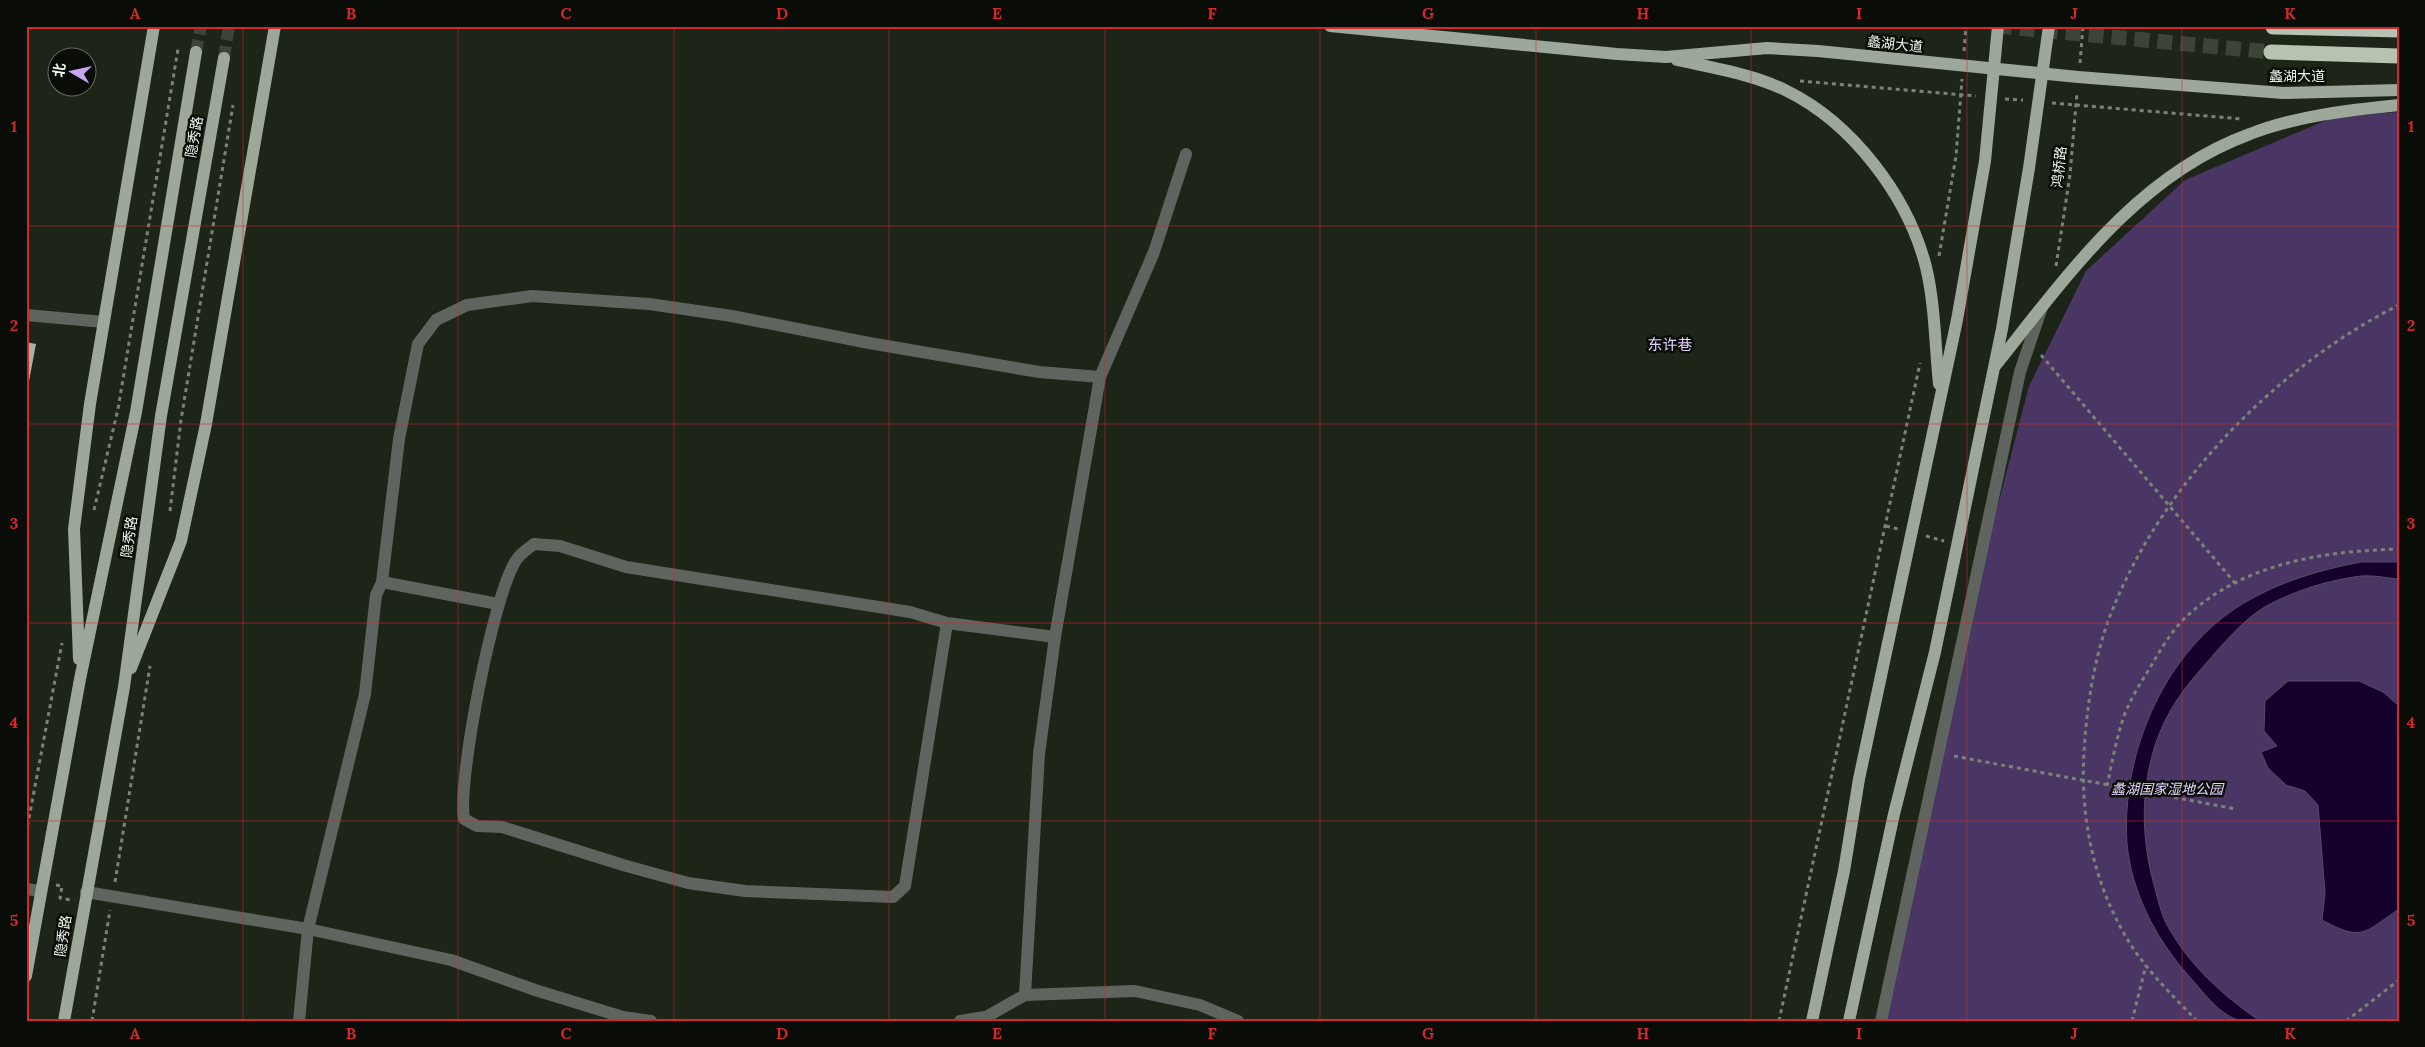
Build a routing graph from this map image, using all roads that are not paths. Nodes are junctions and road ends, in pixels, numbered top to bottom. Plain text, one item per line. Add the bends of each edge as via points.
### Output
1 (154, 26) edge
2 (275, 26) edge
3 (1330, 26) edge
4 (1998, 26) edge
5 (2049, 26) edge
6 (2273, 27) edge
7 (2399, 30) edge
8 (196, 52) tunnel mouth
9 (2271, 52) tunnel mouth
10 (2399, 56) edge
11 (1666, 57) junction
12 (224, 58) tunnel mouth
13 (1995, 69) junction
14 (2043, 73) junction
15 (2399, 90) edge
16 (2399, 105) edge
17 (1186, 154) dead end
18 (2042, 307) junction
19 (26, 315) edge
20 (104, 322) junction
21 (1994, 368) junction
22 (1100, 377) junction
23 (1941, 396) junction
24 (382, 582) junction
25 (498, 604) junction
26 (947, 623) junction
27 (1055, 636) junction
28 (80, 678) junction
29 (124, 687) junction
30 (41, 887) junction
31 (26, 889) edge
32 (85, 897) junction
33 (308, 929) junction
34 (26, 976) edge
35 (1025, 995) junction
36 (982, 1019) edge
37 (64, 1021) edge
38 (299, 1021) edge
39 (651, 1021) edge
40 (960, 1021) edge
41 (1238, 1021) edge
42 (1812, 1021) edge
43 (1849, 1021) edge
44 (1881, 1021) edge

1 - 20 main road
2 - 29 main road via 206,424 181,541
3 - 11 main road, 蠡湖大道
4 - 13 main road
5 - 14 main road
6 - 7 highway
8 - 28 main road, 隐秀路 via 136,412
9 - 10 highway
11 - 13 main road, 蠡湖大道 via 1767,48
11 - 23 main road via 1786,90 1816,107 1862,149 1896,194 1926,268
12 - 29 main road, 隐秀路 via 161,416
13 - 14 main road, 蠡湖大道
13 - 23 main road via 1985,160
14 - 15 main road, 蠡湖大道 via 2283,92
14 - 21 main road
16 - 18 main road via 2285,123 2212,150 2148,192 2103,234
17 - 22 street via 1154,252
18 - 21 main road
18 - 44 street via 2020,372
19 - 20 street
20 - 28 main road via 74,529
21 - 43 main road via 1935,652 1894,814
22 - 24 street via 1039,372 649,304 532,296 467,305 436,320 418,344 399,439
22 - 27 street
23 - 42 main road via 1859,779 1844,871
24 - 25 street
24 - 33 street via 376,595 365,694
25 - 26 street via 517,559 534,544 560,546 626,567 910,612
25 - 26 street via 467,763 462,809 464,820 478,826 502,827 688,883 745,891 882,897 893,897 905,886
26 - 27 street
27 - 35 street via 1039,754
28 - 30 main road, 隐秀路
29 - 32 main road, 隐秀路
30 - 31 street
30 - 34 main road, 隐秀路
32 - 33 street
32 - 37 main road, 隐秀路
33 - 38 street
33 - 39 street via 451,960 535,990 615,1014
35 - 36 street
35 - 41 street via 1135,991 1200,1006
36 - 40 street

